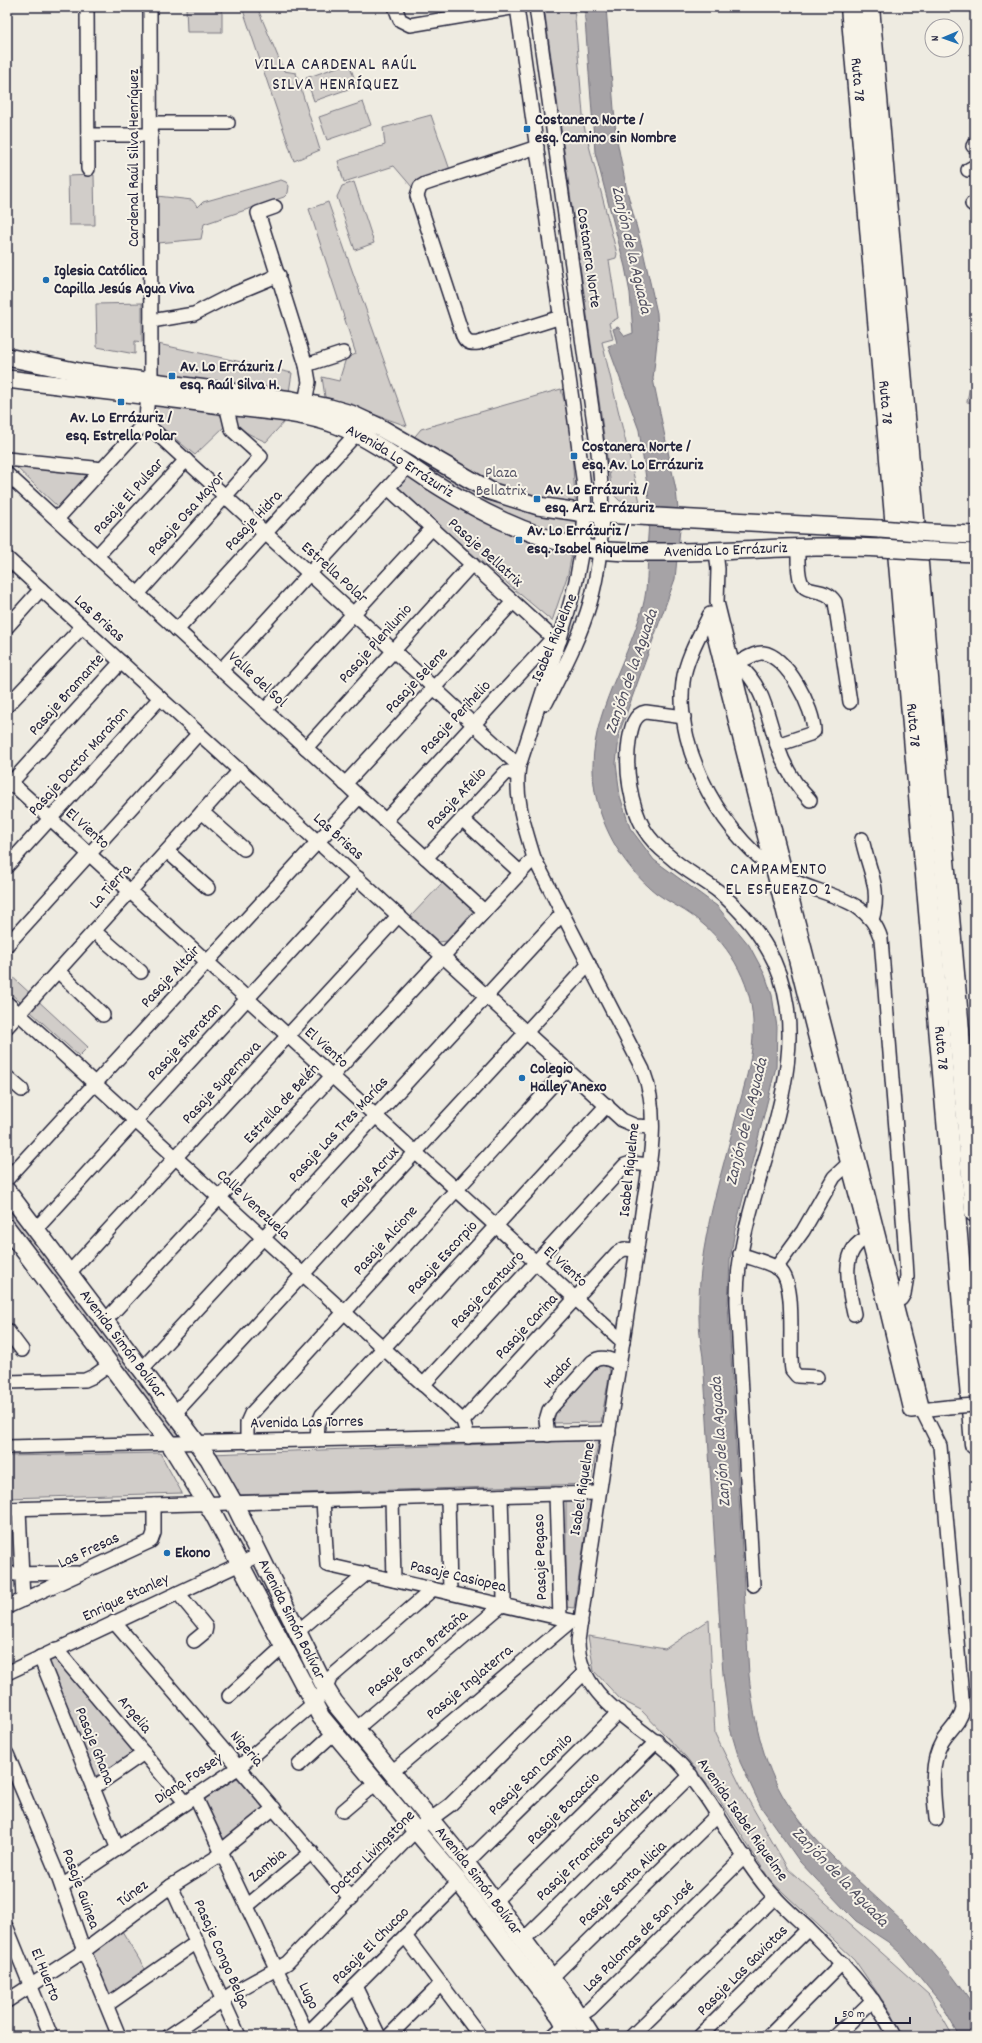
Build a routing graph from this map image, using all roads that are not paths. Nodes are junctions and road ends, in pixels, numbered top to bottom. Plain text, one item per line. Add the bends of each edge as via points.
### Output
1 (87, 7) edge
2 (150, 7) edge
3 (395, 7) edge
4 (517, 7) edge
5 (536, 7) edge
6 (851, 7) edge
7 (869, 7) edge
8 (228, 123) dead end
9 (151, 129) junction
10 (88, 136) junction
11 (537, 147) junction
12 (88, 169) dead end
13 (275, 207) dead end
14 (279, 276) junction
15 (561, 317) junction
16 (151, 321) junction
17 (343, 353) dead end
18 (7, 357) edge
19 (306, 365) junction
20 (7, 379) edge
21 (150, 388) junction
22 (305, 402) junction
23 (226, 406) junction
24 (148, 422) junction
25 (356, 434) junction
26 (7, 459) edge
27 (186, 460) junction
28 (408, 466) junction
29 (103, 469) junction
30 (7, 474) edge
31 (388, 488) junction
32 (226, 496) junction
33 (585, 513) junction
34 (603, 514) junction
35 (57, 519) junction
36 (432, 528) junction
37 (266, 533) junction
38 (975, 535) edge
39 (798, 547) junction
40 (582, 548) junction
41 (600, 550) junction
42 (716, 551) junction
43 (975, 553) edge
44 (97, 556) junction
45 (7, 558) edge
46 (472, 564) junction
47 (310, 574) junction
48 (41, 589) junction
49 (138, 594) junction
50 (513, 602) junction
51 (717, 602) junction
52 (354, 614) junction
53 (709, 616) junction
54 (82, 626) junction
55 (7, 627) edge
56 (177, 630) junction
57 (556, 639) junction
58 (394, 650) junction
59 (121, 662) junction
60 (731, 665) junction
61 (221, 670) junction
62 (434, 688) junction
63 (160, 698) junction
64 (850, 702) dead end
65 (7, 706) edge
66 (265, 710) junction
67 (684, 717) junction
68 (474, 724) junction
69 (533, 724) junction
70 (200, 733) junction
71 (777, 745) junction
72 (306, 748) junction
73 (240, 770) junction
74 (518, 770) junction
75 (8, 783) edge
76 (345, 784) junction
77 (359, 796) junction
78 (810, 800) dead end
79 (202, 812) junction
80 (50, 819) junction
81 (462, 819) junction
82 (385, 820) junction
83 (862, 839) dead end
84 (318, 841) junction
85 (244, 849) dead end
86 (167, 851) junction
87 (89, 854) junction
88 (426, 858) junction
89 (534, 858) junction
90 (7, 866) edge
91 (772, 867) junction
92 (520, 872) junction
93 (786, 877) junction
94 (358, 878) junction
95 (208, 888) dead end
96 (130, 892) junction
97 (484, 911) junction
98 (562, 914) junction
99 (399, 915) junction
100 (872, 920) junction
101 (94, 931) junction
102 (7, 945) edge
103 (443, 955) junction
104 (207, 962) junction
105 (589, 964) junction
106 (58, 971) junction
107 (141, 972) dead end
108 (487, 995) junction
109 (247, 999) junction
110 (7, 1003) edge
111 (813, 1005) junction
112 (19, 1014) junction
113 (103, 1015) dead end
114 (7, 1027) edge
115 (527, 1032) junction
116 (288, 1036) junction
117 (567, 1069) junction
118 (332, 1076) junction
119 (7, 1077) edge
120 (95, 1084) junction
121 (22, 1090) dead end
122 (607, 1105) junction
123 (375, 1116) junction
124 (136, 1121) junction
125 (652, 1126) junction
126 (416, 1153) junction
127 (850, 1155) junction
128 (176, 1158) junction
129 (649, 1165) junction
130 (7, 1179) edge
131 (456, 1190) junction
132 (7, 1191) edge
133 (220, 1198) junction
134 (863, 1199) junction
135 (975, 1212) edge
136 (496, 1226) junction
137 (7, 1228) edge
138 (36, 1229) junction
139 (263, 1238) junction
140 (867, 1238) junction
141 (14, 1247) edge
142 (637, 1250) junction
143 (740, 1254) junction
144 (536, 1263) junction
145 (776, 1268) junction
146 (69, 1274) junction
147 (303, 1275) junction
148 (576, 1299) junction
149 (890, 1302) junction
150 (344, 1312) junction
151 (854, 1314) dead end
152 (105, 1321) junction
153 (7, 1330) edge
154 (623, 1342) junction
155 (383, 1348) junction
156 (22, 1350) dead end
157 (111, 1364) junction
158 (619, 1364) junction
159 (142, 1369) junction
160 (817, 1377) dead end
161 (7, 1382) edge
162 (423, 1385) junction
163 (975, 1404) edge
164 (917, 1410) junction
165 (175, 1413) junction
166 (463, 1421) junction
167 (608, 1433) junction
168 (548, 1434) junction
169 (468, 1436) junction
170 (317, 1440) junction
171 (247, 1442) junction
172 (198, 1443) junction
173 (170, 1444) junction
174 (975, 1444) edge
175 (7, 1447) edge
176 (598, 1493) junction
177 (556, 1494) junction
178 (501, 1496) junction
179 (448, 1497) junction
180 (392, 1499) junction
181 (323, 1500) junction
182 (207, 1503) junction
183 (234, 1503) junction
184 (154, 1505) junction
185 (13, 1509) edge
186 (259, 1555) junction
187 (240, 1563) junction
188 (82, 1572) junction
189 (7, 1574) edge
190 (22, 1574) junction
191 (366, 1574) junction
192 (394, 1580) junction
193 (753, 1585) dead end
194 (433, 1589) junction
195 (178, 1593) junction
196 (450, 1593) junction
197 (23, 1600) junction
198 (502, 1605) junction
199 (7, 1607) edge
200 (571, 1620) junction
201 (114, 1622) junction
202 (297, 1632) junction
203 (194, 1641) dead end
204 (284, 1646) junction
205 (56, 1649) junction
206 (40, 1657) junction
207 (584, 1673) junction
208 (7, 1674) edge
209 (326, 1689) junction
210 (228, 1696) dead end
211 (312, 1704) junction
212 (619, 1712) junction
213 (356, 1730) junction
214 (334, 1733) junction
215 (657, 1741) junction
216 (144, 1753) junction
217 (7, 1754) edge
218 (300, 1765) dead end
219 (238, 1767) junction
220 (392, 1772) junction
221 (691, 1776) junction
222 (376, 1783) junction
223 (93, 1788) junction
224 (190, 1799) junction
225 (274, 1808) junction
226 (343, 1811) dead end
227 (718, 1814) junction
228 (936, 1819) dead end
229 (432, 1820) junction
230 (416, 1830) junction
231 (117, 1847) junction
232 (221, 1852) junction
233 (312, 1852) junction
234 (744, 1856) junction
235 (466, 1863) junction
236 (459, 1882) junction
237 (62, 1886) junction
238 (171, 1886) junction
239 (775, 1897) junction
240 (352, 1899) junction
241 (494, 1902) junction
242 (247, 1906) junction
243 (7, 1928) edge
244 (808, 1929) junction
245 (405, 1936) junction
246 (523, 1940) junction
247 (197, 1942) junction
248 (84, 1951) junction
249 (842, 1963) junction
250 (278, 1970) junction
251 (552, 1977) junction
252 (441, 1984) junction
253 (31, 1986) junction
254 (355, 1986) junction
255 (223, 1999) junction
256 (873, 2000) junction
257 (7, 2001) edge
258 (107, 2005) junction
259 (579, 2016) junction
260 (563, 2032) edge
261 (474, 2033) edge
262 (308, 2035) edge
263 (51, 2036) edge
264 (119, 2036) edge
265 (169, 2036) edge
266 (239, 2036) edge
267 (379, 2036) edge
268 (389, 2036) edge
269 (591, 2036) edge
270 (632, 2036) edge
271 (700, 2036) edge
272 (769, 2036) edge
273 (836, 2036) edge
274 (895, 2036) edge

1 - 10 street
2 - 9 street, Cardenal Raúl Silva Henríquez
3 - 4 street via 400,20 412,24
4 - 11 street
5 - 34 street, Costanera Norte via 598,452
6 - 174 highway, Ruta 78
7 - 135 highway, Ruta 78
8 - 9 street
9 - 10 street
9 - 16 street, Cardenal Raúl Silva Henríquez
10 - 12 street
11 - 15 street
11 - 15 street via 425,184 420,187 417,196 466,342 478,343
13 - 14 street via 258,213
14 - 16 street via 231,295 194,314
14 - 19 street
15 - 33 street via 583,478
16 - 21 street, Cardenal Raúl Silva Henríquez
17 - 19 street
18 - 21 main road, Avenida Lo Errázuriz
19 - 22 street via 309,382
20 - 21 main road, Avenida Lo Errázuriz
21 - 22 main road, Avenida Lo Errázuriz
21 - 23 main road, Avenida Lo Errázuriz
21 - 24 street via 146,414
22 - 33 main road, Avenida Lo Errázuriz via 369,421 478,486 499,495 538,506
23 - 25 main road, Avenida Lo Errázuriz via 315,419
23 - 32 street, Pasaje Osa Mayor via 232,430 261,456
24 - 27 street, Estrella Polar via 152,429
24 - 29 street
25 - 28 main road, Avenida Lo Errázuriz
25 - 37 street, Pasaje Hidra
26 - 29 street
27 - 32 street, Estrella Polar
27 - 44 street, Pasaje El Pulsar
28 - 31 street
28 - 40 main road, Avenida Lo Errázuriz via 456,497 505,523 546,539
29 - 35 street
30 - 35 street, Valle del Sol
31 - 36 street, Pasaje Bellatrix
31 - 47 street
32 - 37 street, Estrella Polar
32 - 49 street, Pasaje Osa Mayor
33 - 34 main road, Avenida Lo Errázuriz
33 - 40 street, Isabel Riquelme
34 - 38 main road, Avenida Lo Errázuriz, bridge
34 - 41 street, Isabel Riquelme
35 - 44 street, Valle del Sol
36 - 46 street, Pasaje Bellatrix
36 - 52 street
37 - 47 street, Estrella Polar
37 - 56 street, Pasaje Hidra
39 - 42 main road, Avenida Lo Errázuriz
39 - 43 main road, Avenida Lo Errázuriz, bridge via 841,546
39 - 64 street via 800,579 804,586 826,593 835,602
40 - 41 main road, Avenida Lo Errázuriz
40 - 57 street, Isabel Riquelme via 574,597
41 - 42 main road, Avenida Lo Errázuriz
41 - 69 street, Isabel Riquelme via 594,586 584,621
42 - 51 street
44 - 49 street, Valle del Sol
45 - 48 street, Las Brisas
46 - 50 street, Pasaje Bellatrix
46 - 58 street, Pasaje Plenilunio
47 - 52 street, Estrella Polar
47 - 61 street
48 - 54 street, Las Brisas
48 - 55 street
49 - 56 street, Valle del Sol
50 - 57 street, Pasaje Bellatrix
50 - 62 street, Pasaje Selene
51 - 53 street
51 - 60 street
52 - 58 street, Estrella Polar
52 - 66 street
53 - 60 street
53 - 67 street via 684,673
54 - 59 street, Las Brisas
54 - 65 street
56 - 61 street, Valle del Sol
57 - 68 street, Pasaje Perihelio
57 - 69 street, Isabel Riquelme
58 - 62 street, Estrella Polar
58 - 72 street, Pasaje Plenilunio
59 - 63 street, Las Brisas
59 - 75 street, Pasaje Bramante
60 - 71 street via 749,674 762,694
60 - 71 street via 760,653 766,654 782,666 802,692 814,731
60 - 91 street
60 - 93 street
61 - 66 street, Valle del Sol
62 - 68 street, Estrella Polar
62 - 76 street, Pasaje Selene
63 - 70 street, Las Brisas
63 - 80 street, Pasaje Doctor Marañon
66 - 72 street, Valle del Sol
67 - 91 street via 696,764 716,805 744,842
67 - 143 street via 643,712 634,722 628,744 630,781 640,819 649,836 670,857 718,891 751,923 774,961 784,989 788,1013 789,1034 783,1088
68 - 74 street, Estrella Polar
68 - 82 street, Pasaje Perihelio
69 - 74 street, Isabel Riquelme
70 - 73 street, Las Brisas
70 - 87 street
71 - 78 street via 793,779
72 - 76 street, Valle del Sol
73 - 79 street, La Tierra
73 - 84 street, Las Brisas
74 - 81 street, Pasaje Afelio via 504,773
74 - 89 street, Isabel Riquelme via 522,813
75 - 80 street, El Viento
76 - 77 street, Valle del Sol
77 - 82 street, Valle del Sol
77 - 84 street, Pasaje Altair
79 - 85 street
79 - 86 street, La Tierra
80 - 87 street, El Viento
80 - 90 street, Pasaje Doctor Marañon
81 - 88 street, Pasaje Afelio
81 - 92 street
82 - 88 street, Valle del Sol
83 - 100 street via 874,882 876,905
84 - 94 street, Las Brisas
84 - 104 street, Pasaje Altair
86 - 95 street
86 - 96 street, La Tierra
87 - 96 street, El Viento
87 - 102 street
88 - 97 street, Valle del Sol
89 - 92 street, Estrella de Belén
89 - 98 street, Isabel Riquelme
91 - 93 street
91 - 111 street
92 - 97 street, Estrella de Belén
93 - 100 street via 842,898
93 - 111 street
94 - 99 street, Las Brisas
94 - 109 street, Pasaje Sheratan
96 - 101 street, La Tierra
96 - 104 street, El Viento
97 - 103 street, Estrella de Belén
98 - 105 street, Isabel Riquelme
98 - 108 street, Pasaje Las Tres Marías
99 - 103 street, Las Brisas
99 - 116 street, Pasaje Supernova
100 - 149 street via 879,932 882,946 907,1276 901,1299
101 - 106 street, La Tierra
101 - 107 street
103 - 108 street, Las Brisas
103 - 118 street, Estrella de Belén
104 - 109 street, El Viento
104 - 120 street, Pasaje Altair
105 - 115 street, Pasaje Acrux
105 - 125 street, Isabel Riquelme via 643,1070 651,1098
106 - 112 street, La Tierra
106 - 113 street
108 - 115 street, Las Brisas
108 - 123 street, Pasaje Las Tres Marías
109 - 116 street, El Viento
109 - 124 street, Pasaje Sheratan
110 - 112 street, Calle Venezuela
111 - 127 street
112 - 114 street, La Tierra
112 - 120 street, Calle Venezuela
115 - 117 street, Las Brisas
115 - 126 street, Pasaje Acrux
116 - 118 street, El Viento
116 - 128 street, Pasaje Supernova
117 - 122 street, Las Brisas
117 - 131 street, Pasaje Alcione
118 - 123 street, El Viento
118 - 133 street, Estrella de Belén
119 - 121 street
120 - 124 street, Calle Venezuela
120 - 130 street, Pasaje Altair
122 - 125 street, Las Brisas via 626,1122 636,1126
122 - 136 street, Pasaje Escorpio
123 - 126 street, El Viento
123 - 139 street, Pasaje Las Tres Marías
124 - 128 street, Calle Venezuela
124 - 138 street, Pasaje Sheratan
125 - 129 street, Isabel Riquelme
126 - 131 street, El Viento
126 - 147 street, Pasaje Acrux
127 - 134 street
127 - 145 street via 803,1231
128 - 133 street, Calle Venezuela
128 - 146 street, Pasaje Supernova
129 - 142 street, Isabel Riquelme
129 - 144 street, Pasaje Centauro via 625,1165
131 - 136 street, El Viento
131 - 150 street, Pasaje Alcione
132 - 138 main road, Avenida Simón Bolívar
133 - 139 street, Calle Venezuela
133 - 152 street, Estrella de Belén
134 - 140 street
134 - 149 street
136 - 144 street, El Viento
136 - 155 street, Pasaje Escorpio
137 - 141 main road, Avenida Simón Bolívar
138 - 146 main road, Avenida Simón Bolívar
139 - 147 street, Calle Venezuela
139 - 159 street, Pasaje Las Tres Marías
140 - 149 street
140 - 151 street via 854,1246 848,1259
141 - 157 main road, Avenida Simón Bolívar
142 - 148 street, Pasaje Carina via 620,1251
142 - 154 street, Isabel Riquelme
143 - 145 street
143 - 193 street via 737,1304
144 - 148 street, El Viento
144 - 162 street, Pasaje Centauro
145 - 160 street via 783,1273 788,1288 792,1370 798,1376
146 - 152 main road, Avenida Simón Bolívar
147 - 150 street, Calle Venezuela
147 - 165 street, Pasaje Acrux
148 - 154 street, El Viento
148 - 166 street, Pasaje Carina
149 - 164 street
150 - 155 street, Calle Venezuela
150 - 171 street, Pasaje Alcione via 251,1414 247,1423
152 - 159 main road, Avenida Simón Bolívar
153 - 156 street
154 - 158 street, Isabel Riquelme
155 - 162 street, Calle Venezuela
155 - 170 street, Pasaje Escorpio via 320,1418
157 - 161 street via 85,1380
157 - 173 main road, Avenida Simón Bolívar
158 - 167 street, Isabel Riquelme
158 - 168 street, Hadar via 604,1358 592,1362 549,1410 546,1420
159 - 165 main road, Avenida Simón Bolívar
162 - 166 street, Calle Venezuela
163 - 164 street, bridge
164 - 228 street via 926,1419 941,1453 963,1704 960,1718 941,1744 936,1757
165 - 172 main road, Avenida Simón Bolívar
166 - 169 street, Calle Venezuela
167 - 168 street, Avenida Las Torres
167 - 176 street, Isabel Riquelme
168 - 169 street, Avenida Las Torres
169 - 170 street, Avenida Las Torres
170 - 171 street, Avenida Las Torres
171 - 172 street, Avenida Las Torres
172 - 173 street, Avenida Las Torres
172 - 183 main road, Avenida Simón Bolívar
173 - 175 street, Avenida Las Torres
173 - 182 main road, Avenida Simón Bolívar
176 - 177 street
176 - 200 street, Isabel Riquelme
177 - 178 street
177 - 200 street, Pasaje Pegaso
178 - 179 street
178 - 198 street via 504,1598
179 - 180 street
179 - 196 street
180 - 181 street
180 - 192 street
181 - 183 street
181 - 191 street, Pasaje Casiopea via 327,1565
182 - 183 street
182 - 184 street
182 - 187 main road, Avenida Simón Bolívar
183 - 186 main road, Avenida Simón Bolívar
184 - 185 street
184 - 188 street, Las Fresas via 154,1534 151,1541
185 - 190 street
186 - 187 street, Enrique Stanley
186 - 202 main road, Avenida Simón Bolívar
187 - 195 street, Enrique Stanley
187 - 204 main road, Avenida Simón Bolívar
188 - 190 street
188 - 197 street, Las Fresas
189 - 190 street
190 - 197 street
191 - 192 street, Pasaje Casiopea
191 - 202 street
192 - 194 street, Pasaje Casiopea
194 - 196 street, Pasaje Casiopea
194 - 209 street, Diana Fossey via 330,1678
195 - 201 street, Enrique Stanley
195 - 203 street via 206,1627 205,1632
196 - 198 street, Pasaje Casiopea
197 - 199 street, Las Fresas
198 - 200 street, Pasaje Casiopea
198 - 213 street, Pasaje Gran Bretaña
200 - 207 street, Avenida Isabel Riquelme
200 - 220 street, Pasaje Inglaterra
201 - 205 street, Enrique Stanley
201 - 219 street, Nigeria
202 - 209 main road, Avenida Simón Bolívar
204 - 210 street
204 - 211 main road, Avenida Simón Bolívar
205 - 206 street, Enrique Stanley
205 - 216 street, Argelia
206 - 208 street, Enrique Stanley
206 - 223 street, Pasaje Ghana
207 - 212 street, Avenida Isabel Riquelme via 600,1696
207 - 229 street, Doctor Livingstone
209 - 211 street, Diana Fossey
209 - 213 main road, Avenida Simón Bolívar
211 - 214 main road, Avenida Simón Bolívar
211 - 219 street, Diana Fossey
212 - 215 street, Avenida Isabel Riquelme
212 - 235 street, Pasaje San Camilo
213 - 220 main road, Avenida Simón Bolívar
214 - 218 street
214 - 222 main road, Avenida Simón Bolívar
215 - 221 street, Avenida Isabel Riquelme
215 - 241 street, Pasaje Bocaccio
216 - 223 street
216 - 224 street, Argelia
217 - 237 street, Pasaje Guinea
219 - 224 street, Diana Fossey
219 - 225 street, Nigeria
220 - 229 main road, Avenida Simón Bolívar
221 - 227 street, Avenida Isabel Riquelme
221 - 246 street, Pasaje Francisco Sánchez
222 - 226 street
222 - 230 main road, Avenida Simón Bolívar
223 - 231 street, Pasaje Ghana
224 - 231 street, Diana Fossey
224 - 232 street, Argelia
225 - 232 street, Túnez
225 - 233 street, Nigeria
227 - 234 street, Avenida Isabel Riquelme
227 - 251 street, Pasaje Santa Alicia
229 - 230 street, Doctor Livingstone
229 - 235 main road, Avenida Simón Bolívar
230 - 236 main road, Avenida Simón Bolívar
230 - 240 street, Doctor Livingstone
231 - 237 street, Diana Fossey
232 - 238 street, Túnez
232 - 242 street, Argelia
233 - 240 street, Nigeria
233 - 242 street, Zambia
234 - 239 street, Avenida Isabel Riquelme
234 - 259 street, Las Palomas de San José via 590,2009
235 - 241 main road, Avenida Simón Bolívar
236 - 245 street, Pasaje El Chucao
236 - 260 main road, Avenida Simón Bolívar via 560,2016
237 - 248 street, Pasaje Guinea
238 - 247 street, Pasaje Congo Belga
238 - 248 street, Túnez
239 - 244 street, Avenida Isabel Riquelme
239 - 270 street
240 - 250 street, Doctor Livingstone
241 - 246 main road, Avenida Simón Bolívar
242 - 250 street, Argelia
243 - 253 street, El Huerto
244 - 249 street, Avenida Isabel Riquelme
244 - 271 street, Pasaje Las Gaviotas
245 - 252 street
245 - 254 street, Pasaje El Chucao
246 - 251 main road, Avenida Simón Bolívar
247 - 255 street, Pasaje Congo Belga
247 - 258 street
248 - 253 street, Túnez
248 - 258 street, Pasaje Guinea
249 - 256 street, Avenida Isabel Riquelme
249 - 272 street
250 - 255 street, Doctor Livingstone
250 - 262 street, Lugo
251 - 259 main road, Avenida Simón Bolívar
252 - 261 street
252 - 268 street
253 - 257 street, Túnez
253 - 263 street, El Huerto
254 - 262 street, Pasaje El Chucao
254 - 267 street
255 - 265 street, Doctor Livingstone
255 - 266 street, Pasaje Congo Belga
256 - 273 street
256 - 274 street, Avenida Isabel Riquelme
258 - 264 street, Pasaje Guinea
259 - 260 street, Las Palomas de San José
259 - 269 main road, Avenida Simón Bolívar

